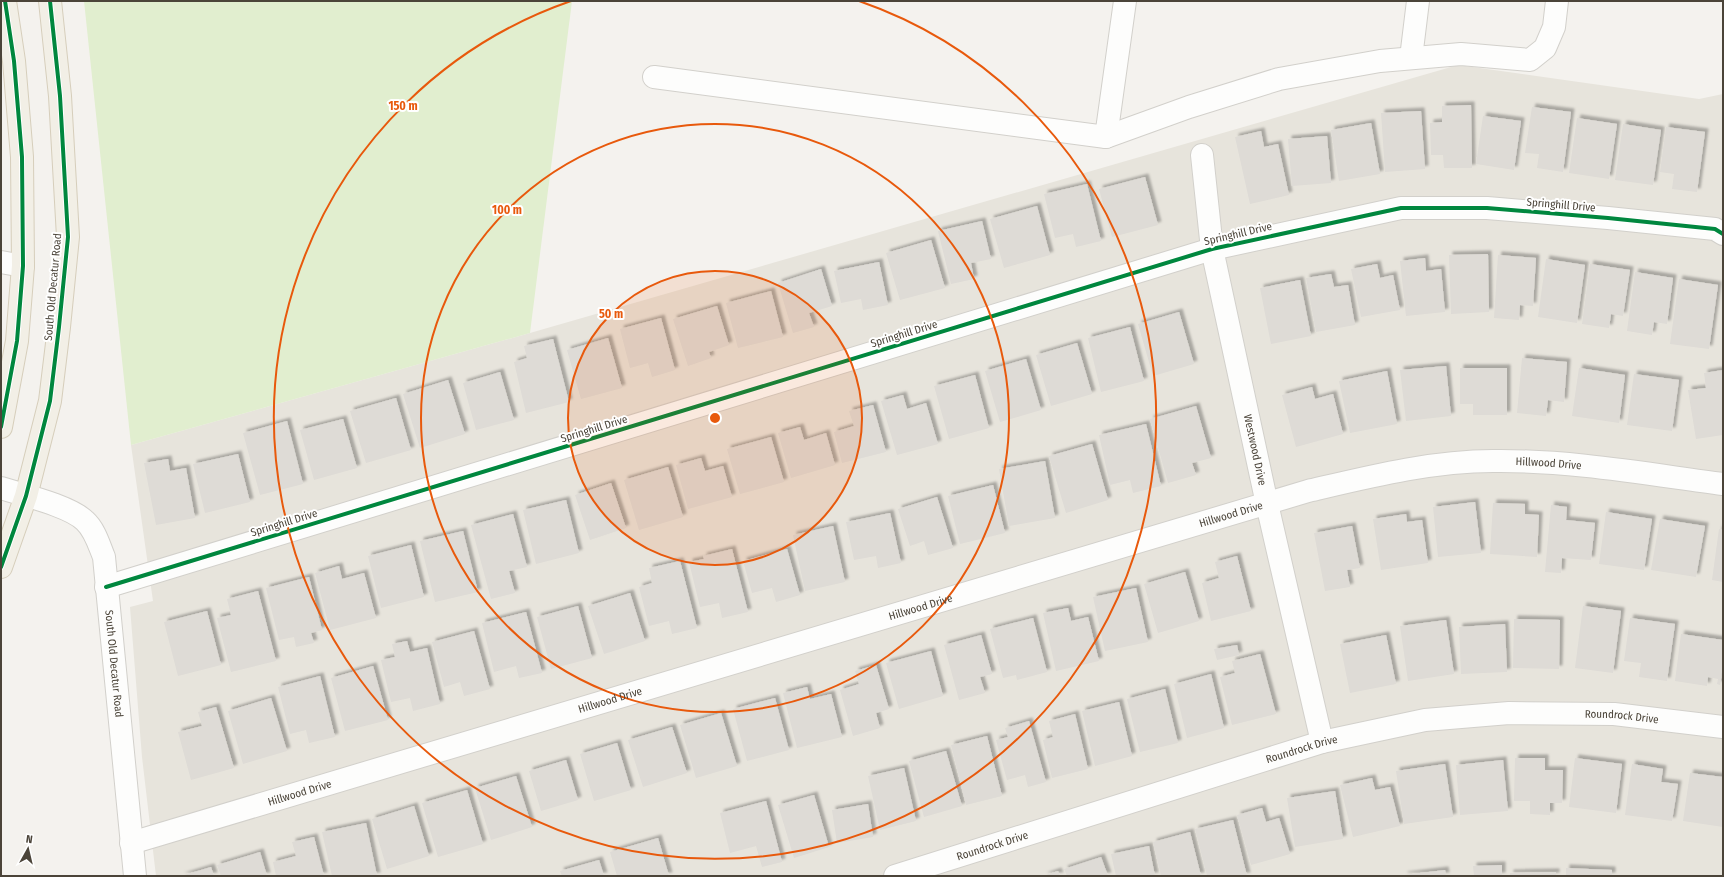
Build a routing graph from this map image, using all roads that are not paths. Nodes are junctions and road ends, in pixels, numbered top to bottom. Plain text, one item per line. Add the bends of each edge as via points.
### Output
1 (5, 1) edge
2 (50, 1) edge
3 (1126, 1) edge
4 (1418, 1) edge
5 (1557, 1) edge
6 (1411, 58) junction
7 (654, 77) dead end
8 (1106, 137) junction
9 (1202, 154) dead end
10 (1723, 234) edge
11 (1212, 249) junction
12 (1, 262) edge
13 (23, 266) junction
14 (1, 426) edge
15 (1723, 484) edge
16 (1, 488) edge
17 (26, 496) junction
18 (1267, 504) junction
19 (1, 568) edge
20 (106, 588) junction
21 (1723, 727) edge
22 (1322, 742) junction
23 (131, 843) junction
24 (135, 876) edge
25 (895, 876) edge

1 - 13 main road via 14,61 22,157
2 - 17 main road, South Old Decatur Road via 60,96 68,237 50,400
3 - 8 street
4 - 6 street
5 - 6 street via 1554,28 1545,48 1530,60 1461,54
6 - 8 street via 1279,79 1189,107
7 - 8 street
9 - 11 street, Westwood Drive
10 - 11 street, Springhill Drive via 1715,229 1502,209 1401,208
11 - 18 street, Westwood Drive
11 - 20 street, Springhill Drive
12 - 13 street
13 - 14 main road via 17,341
15 - 18 street, Hillwood Drive via 1545,462 1485,461 1437,465 1375,476 1308,491
16 - 17 street
17 - 19 main road, South Old Decatur Road
17 - 20 street, South Old Decatur Road via 74,513 86,521 95,534 104,557
18 - 22 street, Westwood Drive
18 - 23 street, Hillwood Drive
20 - 23 street, South Old Decatur Road
21 - 22 street, Roundrock Drive via 1614,714 1509,713 1425,720
22 - 25 street, Roundrock Drive
23 - 24 street, South Old Decatur Road

